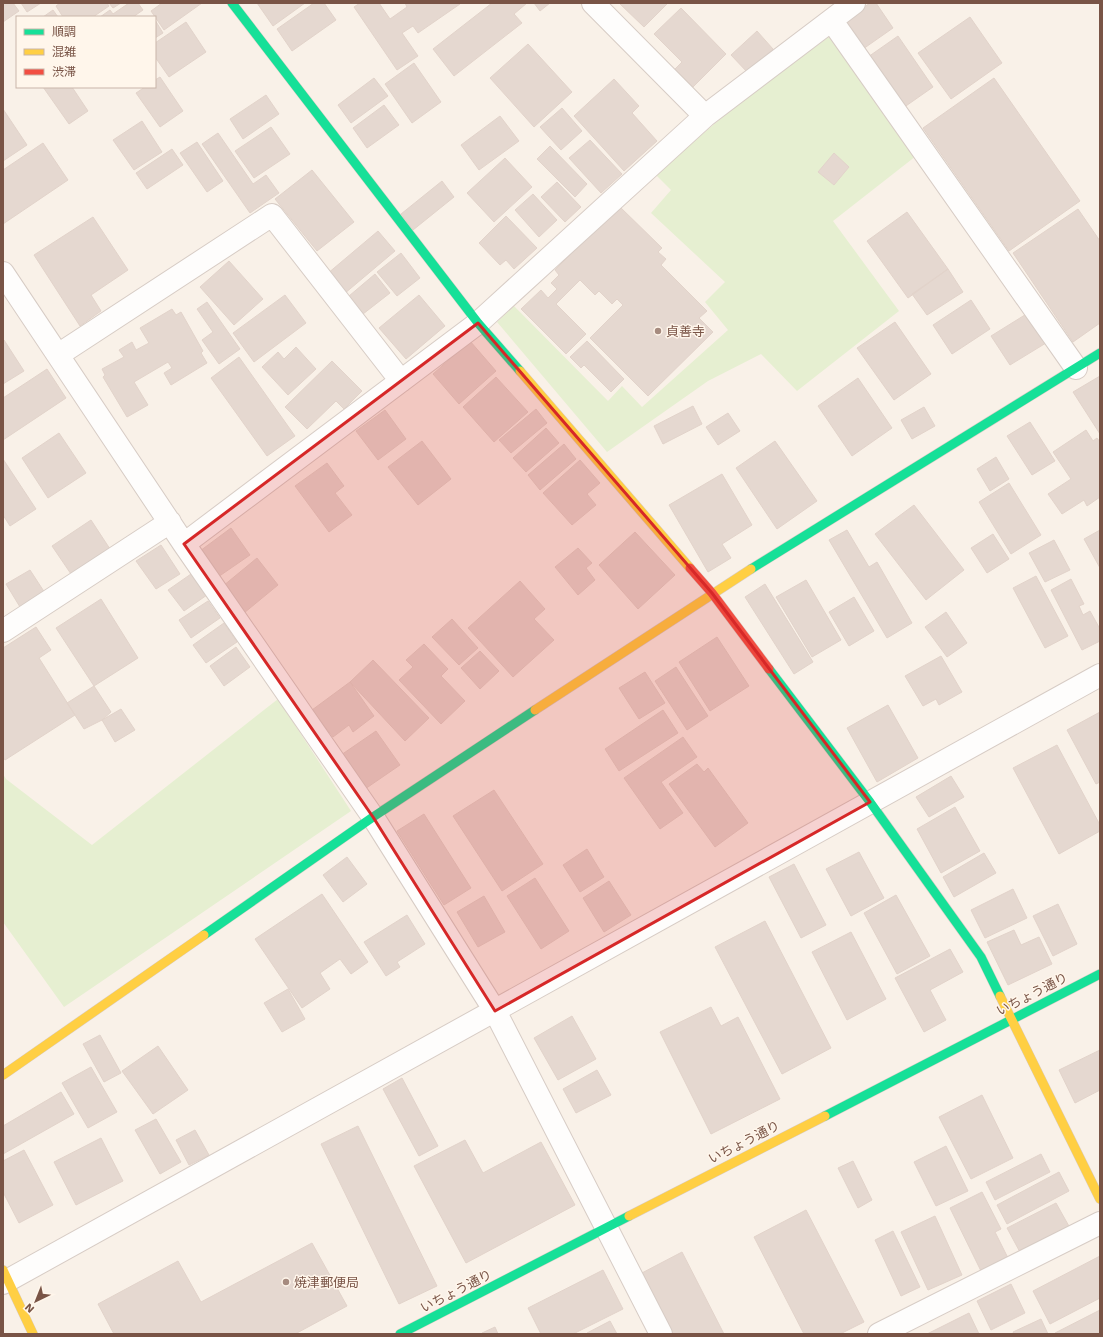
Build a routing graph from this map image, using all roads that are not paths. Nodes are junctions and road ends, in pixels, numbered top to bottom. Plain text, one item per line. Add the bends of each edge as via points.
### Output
1 (232, 3) edge
2 (593, 3) edge
3 (854, 3) edge
4 (832, 21) junction
5 (705, 116) junction
6 (3, 273) edge
7 (478, 323) junction
8 (1100, 353) edge
9 (58, 355) junction
10 (1076, 368) junction
11 (401, 381) junction
12 (170, 522) junction
13 (184, 544) junction
14 (712, 593) junction
15 (3, 631) edge
16 (1100, 675) edge
17 (870, 802) junction
18 (373, 817) junction
19 (1100, 974) edge
20 (495, 1011) junction
21 (1012, 1019) junction
22 (3, 1075) edge
23 (1100, 1199) edge
24 (1100, 1223) edge
25 (607, 1228) junction
26 (5, 1278) edge
27 (912, 1326) edge
28 (33, 1334) edge
29 (400, 1334) edge
30 (661, 1334) edge
31 (879, 1334) edge

1 - 7 street
2 - 5 street
3 - 4 street
4 - 5 street
4 - 10 street
5 - 7 street
6 - 9 street
7 - 11 street
7 - 14 street
8 - 10 street
9 - 11 street via 272,215
9 - 12 street
10 - 14 street
11 - 13 street
12 - 13 street
12 - 15 street
13 - 18 street
14 - 17 street
14 - 18 street
16 - 17 street
17 - 20 street
17 - 21 street via 981,957
18 - 20 street
18 - 22 street
19 - 21 street, いちょう通り
20 - 25 street
20 - 26 street
21 - 23 street
21 - 25 street, いちょう通り
24 - 27 street
25 - 29 street, いちょう通り
25 - 30 street
26 - 28 street
27 - 31 street

